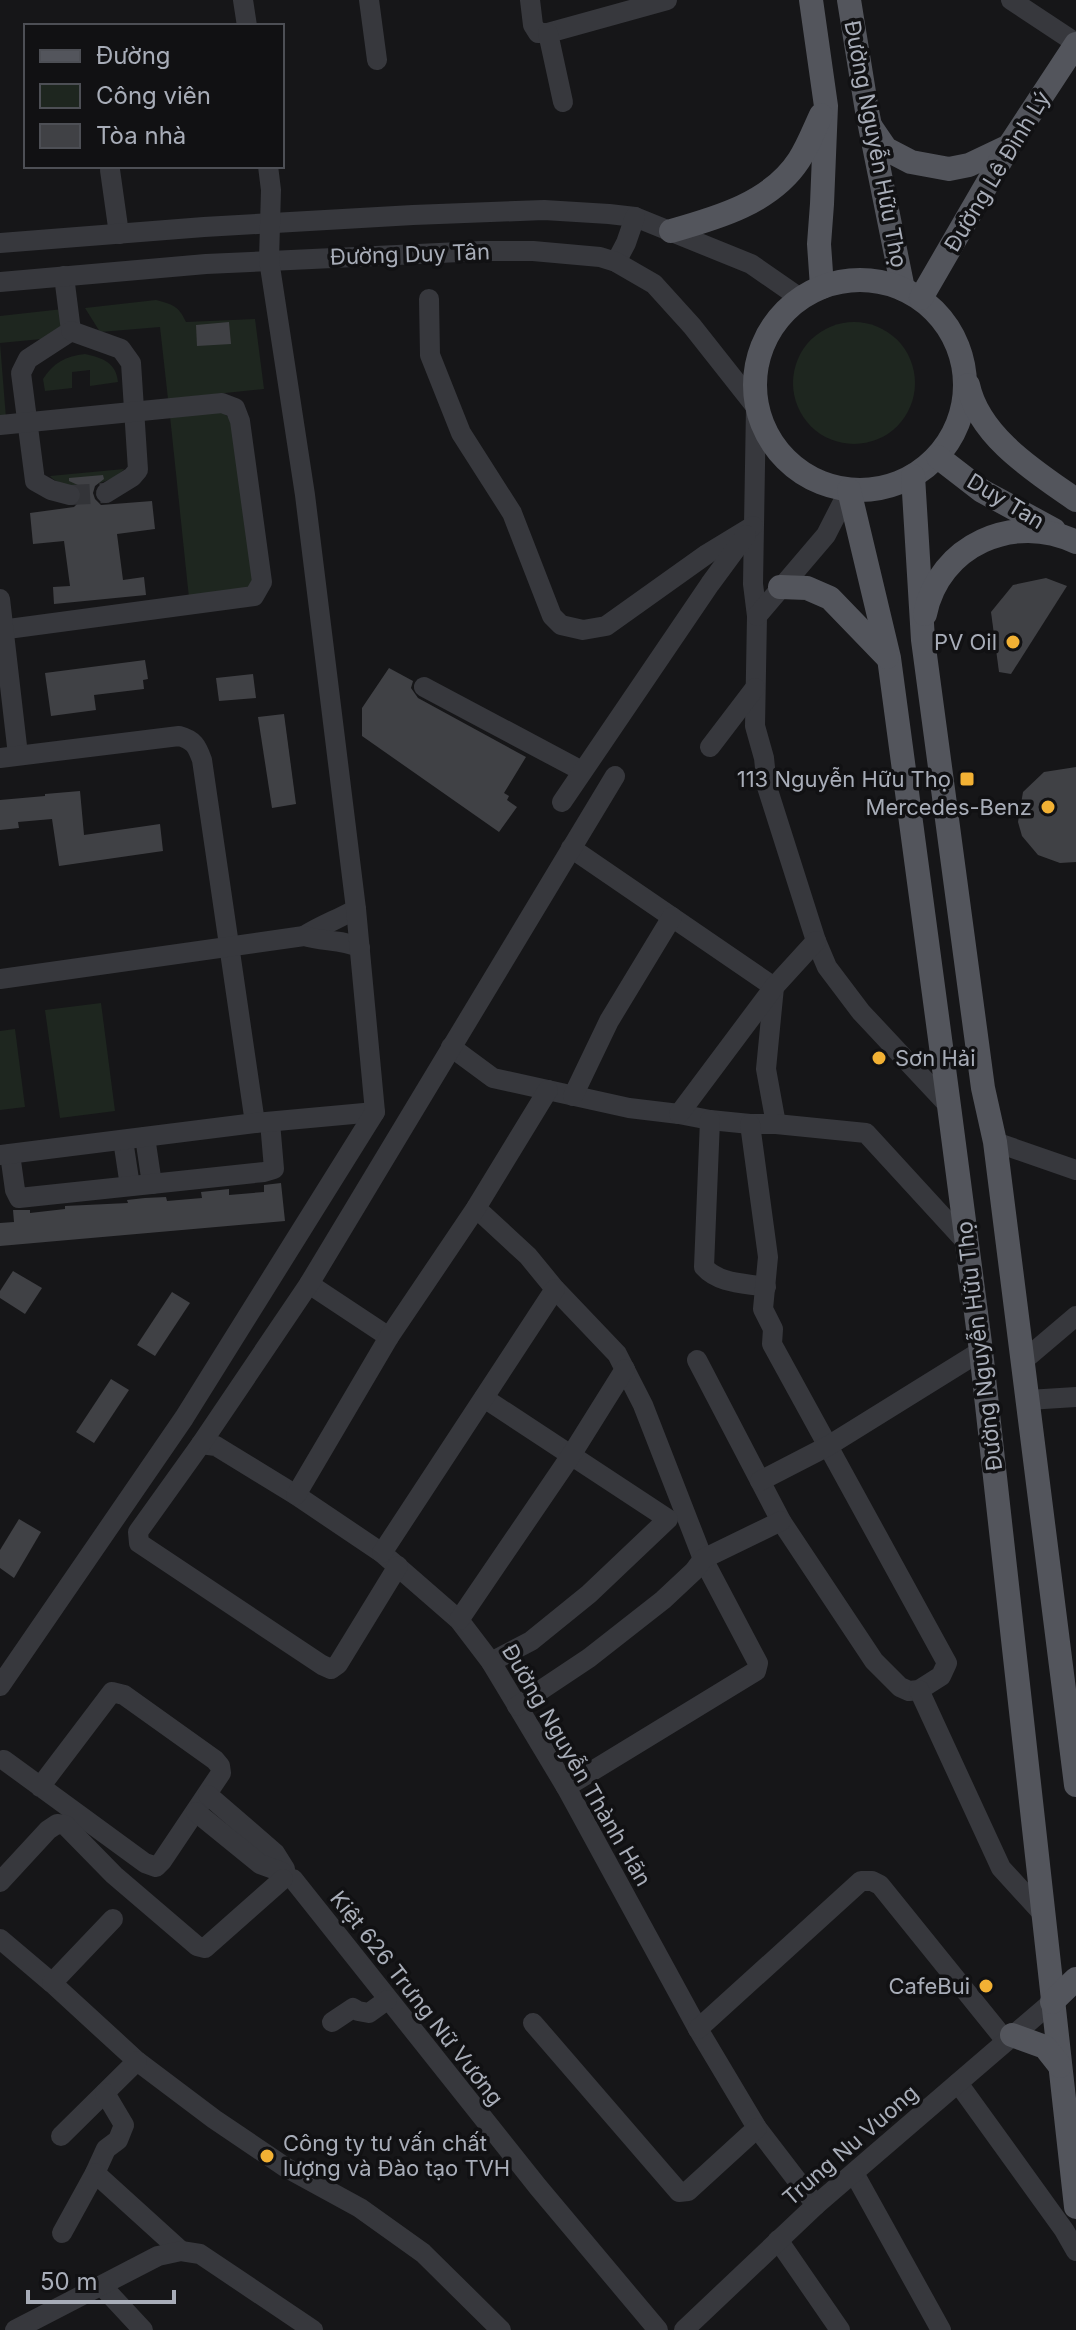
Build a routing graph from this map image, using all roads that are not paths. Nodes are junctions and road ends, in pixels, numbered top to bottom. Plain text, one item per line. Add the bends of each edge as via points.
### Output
1 (243, 0) edge
2 (373, 0) edge
3 (530, 0) edge
4 (667, 0) edge
5 (811, 0) edge
6 (849, 0) edge
7 (1011, 0) edge
8 (247, 24) edge
9 (548, 33) junction
10 (1076, 44) edge
11 (377, 60) dead end
12 (563, 102) dead end
13 (826, 106) junction
14 (870, 126) junction
15 (1009, 146) junction
16 (268, 168) edge
17 (110, 170) dead end
18 (635, 217) junction
19 (269, 223) junction
20 (671, 231) junction
21 (119, 234) junction
22 (0, 243) edge
23 (269, 260) junction
24 (616, 262) junction
25 (64, 276) junction
26 (0, 282) edge
27 (811, 293) junction
28 (912, 293) junction
29 (429, 299) dead end
30 (71, 331) junction
31 (964, 362) junction
32 (756, 407) junction
33 (133, 412) junction
34 (26, 422) junction
35 (0, 425) edge
36 (938, 457) junction
37 (913, 476) junction
38 (849, 490) junction
39 (106, 493) tunnel mouth
40 (70, 495) tunnel mouth
41 (1076, 500) edge
42 (753, 526) junction
43 (1076, 542) edge
44 (780, 587) junction
45 (0, 599) edge
46 (757, 616) junction
47 (2, 630) edge
48 (923, 640) junction
49 (889, 658) junction
50 (424, 687) dead end
51 (755, 688) junction
52 (710, 747) dead end
53 (9, 756) edge
54 (582, 771) junction
55 (615, 776) dead end
56 (562, 802) dead end
57 (571, 848) junction
58 (356, 909) junction
59 (672, 917) junction
60 (304, 936) junction
61 (816, 941) junction
62 (229, 946) junction
63 (360, 948) junction
64 (0, 979) edge
65 (774, 987) junction
66 (451, 1047) junction
67 (548, 1090) junction
68 (573, 1096) junction
69 (949, 1106) junction
70 (375, 1112) junction
71 (679, 1114) junction
72 (710, 1120) junction
73 (262, 1123) junction
74 (750, 1124) junction
75 (776, 1124) junction
76 (145, 1137) junction
77 (123, 1140) junction
78 (995, 1142) junction
79 (5, 1155) edge
80 (1076, 1170) edge
81 (152, 1184) junction
82 (130, 1186) junction
83 (476, 1208) junction
84 (966, 1242) junction
85 (309, 1284) junction
86 (766, 1287) junction
87 (555, 1289) junction
88 (1076, 1316) edge
89 (389, 1337) junction
90 (981, 1351) junction
91 (697, 1360) dead end
92 (1023, 1361) junction
93 (625, 1369) junction
94 (1076, 1397) edge
95 (484, 1398) junction
96 (1028, 1400) junction
97 (201, 1444) junction
98 (828, 1446) junction
99 (570, 1457) junction
100 (760, 1481) junction
101 (296, 1495) junction
102 (781, 1521) junction
103 (703, 1559) junction
104 (390, 1560) junction
105 (459, 1620) junction
106 (491, 1662) junction
107 (0, 1686) edge
108 (919, 1690) junction
109 (517, 1706) junction
110 (4, 1760) dead end
111 (1076, 1785) edge
112 (40, 1787) junction
113 (566, 1787) junction
114 (208, 1795) junction
115 (196, 1812) junction
116 (286, 1875) junction
117 (0, 1882) edge
118 (1044, 1915) junction
119 (113, 1919) dead end
120 (0, 1939) edge
121 (1076, 1979) edge
122 (52, 1983) junction
123 (387, 2000) junction
124 (1052, 2002) junction
125 (332, 2022) dead end
126 (533, 2023) dead end
127 (698, 2029) junction
128 (1009, 2038) junction
129 (137, 2061) junction
130 (1060, 2066) junction
131 (958, 2083) junction
132 (105, 2093) junction
133 (757, 2128) junction
134 (61, 2136) dead end
135 (95, 2173) junction
136 (854, 2173) junction
137 (816, 2205) junction
138 (1076, 2207) edge
139 (62, 2233) dead end
140 (778, 2240) junction
141 (181, 2251) junction
142 (1076, 2251) edge
143 (102, 2286) junction
144 (15, 2330) edge
145 (143, 2330) edge
146 (313, 2330) edge
147 (501, 2330) edge
148 (658, 2330) edge
149 (684, 2330) edge
150 (840, 2330) edge
151 (941, 2330) edge

1 - 8 street
2 - 11 street
3 - 9 street via 533,25 538,33
4 - 9 street
5 - 13 main road, Đường Nguyễn Hữu Thọ
6 - 14 main road, Đường Nguyễn Hữu Thọ
7 - 10 street
9 - 12 street
10 - 15 main road, Đường Lê Đình Lý
13 - 20 main road via 782,182 748,204
13 - 27 main road, Đường Nguyễn Hữu Thọ via 819,244
14 - 15 main road via 886,149 911,162 949,169
14 - 28 main road, Đường Nguyễn Hữu Thọ
15 - 28 main road, Đường Lê Đình Lý
16 - 19 street
17 - 21 street
18 - 19 street, Đường Duy Tân via 544,210
18 - 20 street, Đường Duy Tân
18 - 24 street
19 - 21 street, Đường Duy Tân
19 - 23 street
20 - 27 street, Đường Duy Tân
21 - 22 street, Đường Duy Tân
23 - 24 street, Đường Duy Tân via 507,251
23 - 25 street, Đường Duy Tân
23 - 58 street via 305,495
24 - 32 street, Đường Duy Tân via 654,284
25 - 26 street, Đường Duy Tân
25 - 30 street
27 - 28 main road via 863,280
27 - 32 main road via 781,314 763,346
28 - 31 main road via 940,316
29 - 42 street via 430,355 461,433 512,513 552,616 561,625 583,630 606,626
30 - 33 street via 121,349 131,363
30 - 34 street via 28,359 21,373
31 - 36 main road via 963,412
31 - 41 main road via 984,421 1015,453
32 - 38 main road via 782,456 802,473
32 - 42 street
33 - 34 street
33 - 39 street via 138,470
33 - 47 street via 222,403 235,408 261,565 262,582 254,596
34 - 35 street
34 - 40 street via 35,481
36 - 37 main road
36 - 43 main road, Duy Tan via 982,491
37 - 38 main road via 890,486
37 - 48 main road, Đường Nguyễn Hữu Thọ
38 - 44 street via 826,535
38 - 49 main road, Đường Nguyễn Hữu Thọ
42 - 46 street
42 - 54 street
43 - 48 main road via 1016,530 968,548 934,587
44 - 46 street
44 - 49 main road via 807,588 830,598
45 - 47 street
46 - 51 street
47 - 53 street
48 - 78 main road, Đường Nguyễn Hữu Thọ via 981,1073
49 - 69 main road, Đường Nguyễn Hữu Thọ
50 - 54 street
51 - 52 street
51 - 61 street via 755,726 767,787
53 - 62 street via 179,736 197,745
54 - 56 street
55 - 57 street
57 - 59 street
57 - 66 street
58 - 60 street
58 - 63 street
59 - 65 street
59 - 68 street via 609,1021
60 - 62 street
60 - 63 street
61 - 65 street
61 - 69 street via 827,967 861,1012
62 - 64 street
62 - 73 street
63 - 70 street
65 - 71 street
65 - 75 street via 766,1069
66 - 67 street via 493,1078
66 - 85 street
67 - 68 street
67 - 83 street
68 - 71 street
69 - 84 main road, Đường Nguyễn Hữu Thọ
70 - 73 street
70 - 107 street via 184,1418
71 - 72 street
72 - 74 street
72 - 86 street via 704,1267 723,1280
73 - 76 street
73 - 81 street via 274,1169
74 - 75 street
74 - 86 street via 768,1257
75 - 84 street via 866,1133
76 - 77 street
76 - 81 street
77 - 79 street
77 - 82 street
78 - 80 street
78 - 92 main road, Đường Nguyễn Hữu Thọ
79 - 82 street via 19,1198
81 - 82 street
83 - 87 street
83 - 89 street
84 - 90 main road, Đường Nguyễn Hữu Thọ
85 - 89 street
85 - 97 street
86 - 98 street via 763,1309 773,1329 772,1344
87 - 93 street
87 - 95 street
88 - 92 street
89 - 101 street
90 - 98 street
90 - 118 main road, Đường Nguyễn Hữu Thọ
91 - 100 street
92 - 96 main road, Đường Nguyễn Hữu Thọ
93 - 99 street
93 - 103 street
94 - 96 street
95 - 99 street
95 - 104 street
96 - 111 main road, Đường Nguyễn Hữu Thọ
97 - 101 street, Đường Nguyễn Thành Hãn via 216,1446
97 - 104 street via 138,1532 139,1543 322,1665 331,1669 338,1664
98 - 100 street
98 - 108 street via 947,1663 941,1676
99 - 105 street
99 - 106 street via 668,1519 531,1641
100 - 102 street
101 - 104 street, Đường Nguyễn Thành Hãn
102 - 103 street
102 - 108 street via 874,1661 900,1687
103 - 109 street via 663,1600
103 - 113 street via 758,1663 756,1671
104 - 105 street, Đường Nguyễn Thành Hãn
105 - 106 street, Đường Nguyễn Thành Hãn
106 - 109 street, Đường Nguyễn Thành Hãn
108 - 118 street via 1001,1868
109 - 113 street, Đường Nguyễn Thành Hãn
110 - 112 street
112 - 114 street via 112,1692 119,1692 215,1760 221,1773
112 - 115 street via 156,1867
113 - 127 street, Đường Nguyễn Thành Hãn
114 - 115 street
114 - 116 street, Kiệt 626 Trưng Nữ Vương via 275,1853
115 - 116 street via 260,1864
116 - 117 street via 208,1947 201,1947 114,1875 65,1825 48,1830
116 - 123 street, Kiệt 626 Trưng Nữ Vương
118 - 124 main road, Đường Nguyễn Hữu Thọ
119 - 122 street
120 - 122 street
121 - 124 main road
122 - 129 street
123 - 125 street via 369,2013 353,2008
123 - 148 street, Kiệt 626 Trưng Nữ Vương
124 - 128 street, Trung Nu Vuong
124 - 130 main road, Đường Nguyễn Hữu Thọ
126 - 133 street via 679,2192 688,2191
127 - 128 street via 861,1881 872,1881
127 - 133 street, Đường Nguyễn Thành Hãn
128 - 130 main road via 1045,2047
128 - 131 street, Trung Nu Vuong
129 - 132 street
129 - 147 street via 285,2167 360,2208 423,2253
130 - 138 main road, Đường Nguyễn Hữu Thọ
131 - 136 street, Trung Nu Vuong
131 - 142 street
132 - 134 street
132 - 135 street via 124,2125
133 - 137 street, Đường Nguyễn Thành Hãn
135 - 139 street
135 - 141 street
136 - 137 street, Trung Nu Vuong
136 - 151 street
137 - 140 street, Trung Nu Vuong
140 - 149 street, Trung Nu Vuong
140 - 150 street
141 - 143 street via 158,2256
141 - 146 street via 200,2254
143 - 144 street
143 - 145 street

